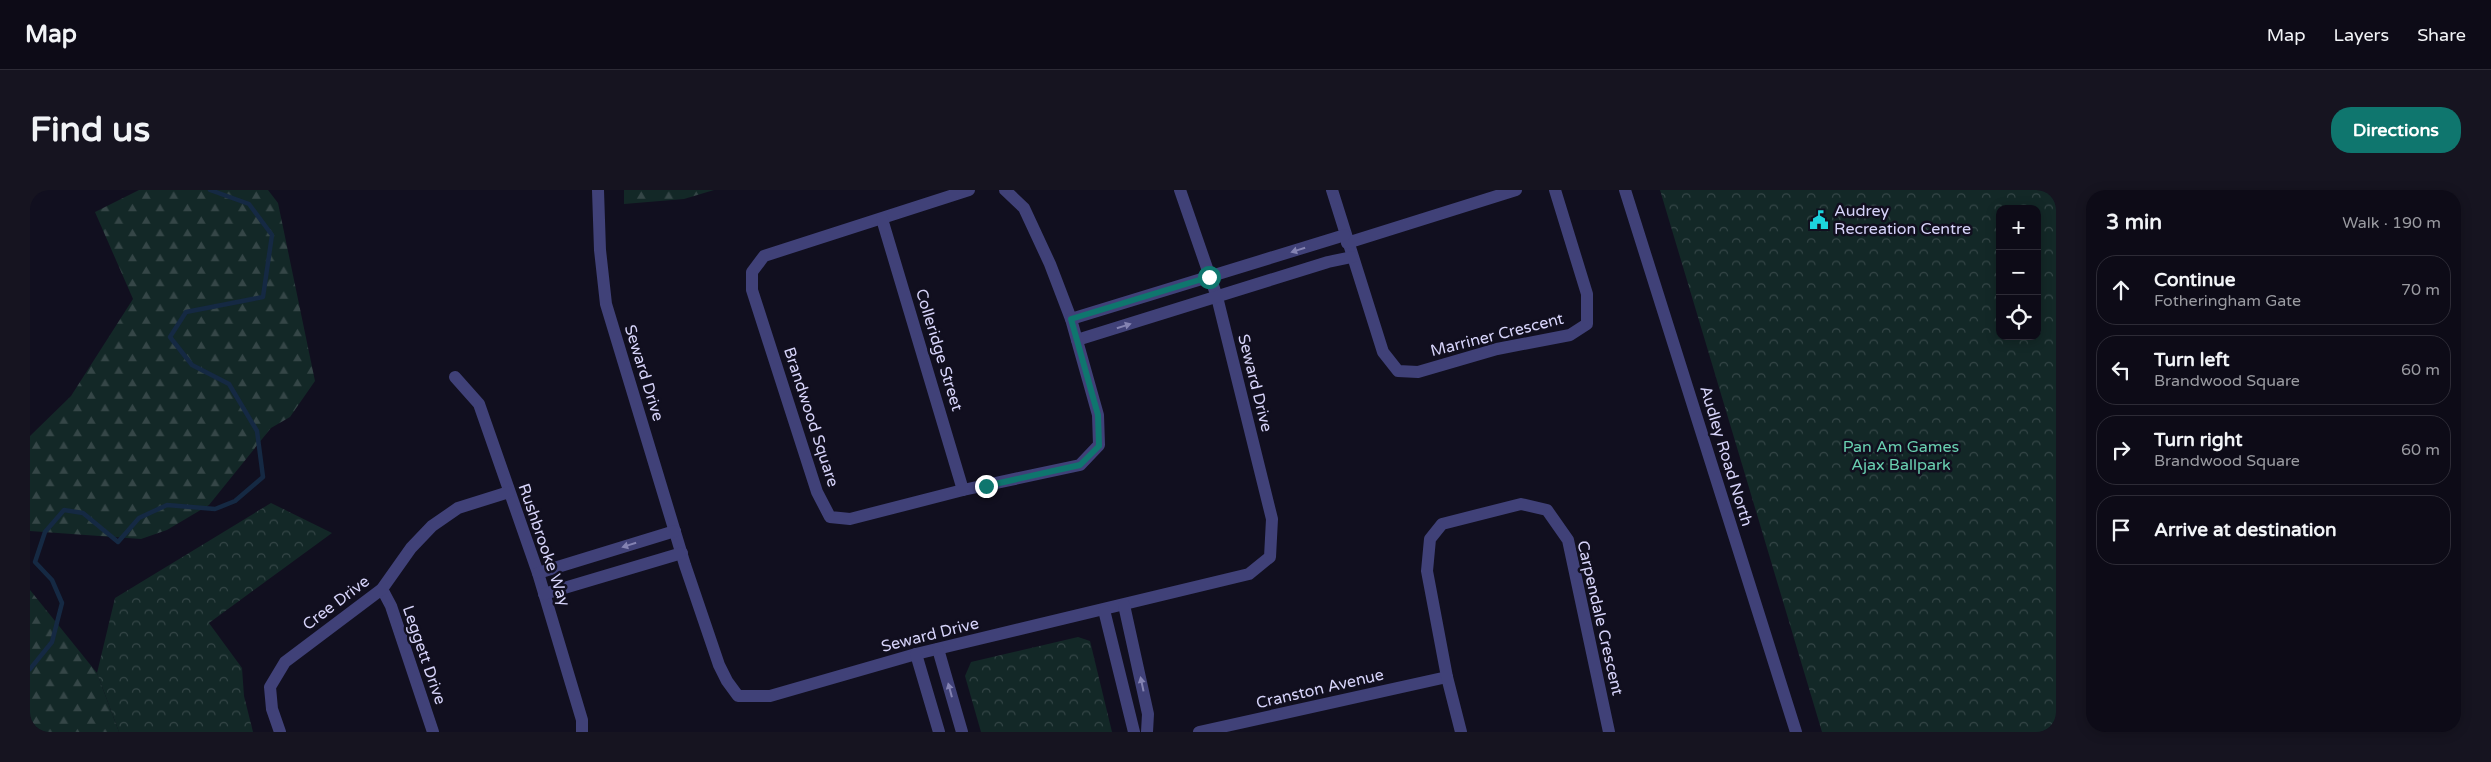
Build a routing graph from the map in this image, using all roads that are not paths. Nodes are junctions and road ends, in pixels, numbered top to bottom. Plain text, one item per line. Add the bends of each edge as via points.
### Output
1 (598, 190) edge
2 (969, 190) edge
3 (1005, 190) edge
4 (1180, 190) edge
5 (1332, 190) edge
6 (1516, 190) edge
7 (1555, 190) edge
8 (1625, 190) edge
9 (882, 219) junction
10 (1346, 239) junction
11 (1352, 257) junction
12 (1209, 277) junction
13 (1217, 297) junction
14 (1071, 319) junction
15 (1077, 340) junction
16 (455, 378) dead end
17 (963, 490) junction
18 (509, 492) junction
19 (675, 531) junction
20 (682, 553) junction
21 (538, 573) junction
22 (382, 589) junction
23 (544, 594) junction
24 (1124, 604) junction
25 (1104, 610) junction
26 (938, 649) junction
27 (916, 654) junction
28 (1447, 677) junction
29 (280, 732) edge
30 (434, 732) edge
31 (582, 732) edge
32 (939, 732) edge
33 (962, 732) edge
34 (1134, 732) edge
35 (1147, 732) edge
36 (1199, 732) edge
37 (1461, 732) edge
38 (1609, 732) edge
39 (1796, 732) edge

1 - 19 street, Seward Drive via 606,304
2 - 9 street, Brandwood Square
3 - 14 street, Brandwood Square via 1024,208
4 - 12 street, Seward Drive
5 - 10 street, Marriner Crescent
6 - 10 street
7 - 11 street, Marriner Crescent via 1587,294 1587,324 1570,335 1497,349 1418,372 1398,371 1383,352
8 - 39 street, Audley Road North
9 - 17 street, Colleridge Street
9 - 17 street, Brandwood Square via 764,256 752,272 752,290 817,492 830,517 850,519
10 - 11 street, Marriner Crescent
10 -> 12 street
11 - 13 street
12 - 13 street, Seward Drive
12 - 14 street
15 -> 13 street
13 - 24 street, Seward Drive via 1272,519 1270,557 1249,574
14 - 15 street, Brandwood Square
15 - 17 street, Brandwood Square via 1098,415 1099,446 1080,465
16 - 18 street, Rushbrooke Way via 479,404
18 - 21 street, Rushbrooke Way
18 - 22 street, Cree Drive via 458,508 432,526 411,548
19 - 20 street, Seward Drive
19 -> 21 street
20 - 23 street
20 - 27 street, Seward Drive via 719,665 738,696 770,696
21 - 23 street, Rushbrooke Way
22 - 29 street, Cree Drive via 285,662 270,687 272,709
22 - 30 street, Leggett Drive via 391,606
23 - 31 street, Rushbrooke Way via 582,720
24 - 25 street, Seward Drive
35 -> 24 street via 1148,714
25 - 26 street, Seward Drive
25 - 34 street
26 - 27 street, Seward Drive
33 -> 26 street
27 - 32 street
28 - 36 street, Cranston Avenue
28 - 37 street, Carpendale Crescent
28 - 38 street, Carpendale Crescent via 1427,571 1430,539 1442,524 1521,504 1546,510 1568,540

